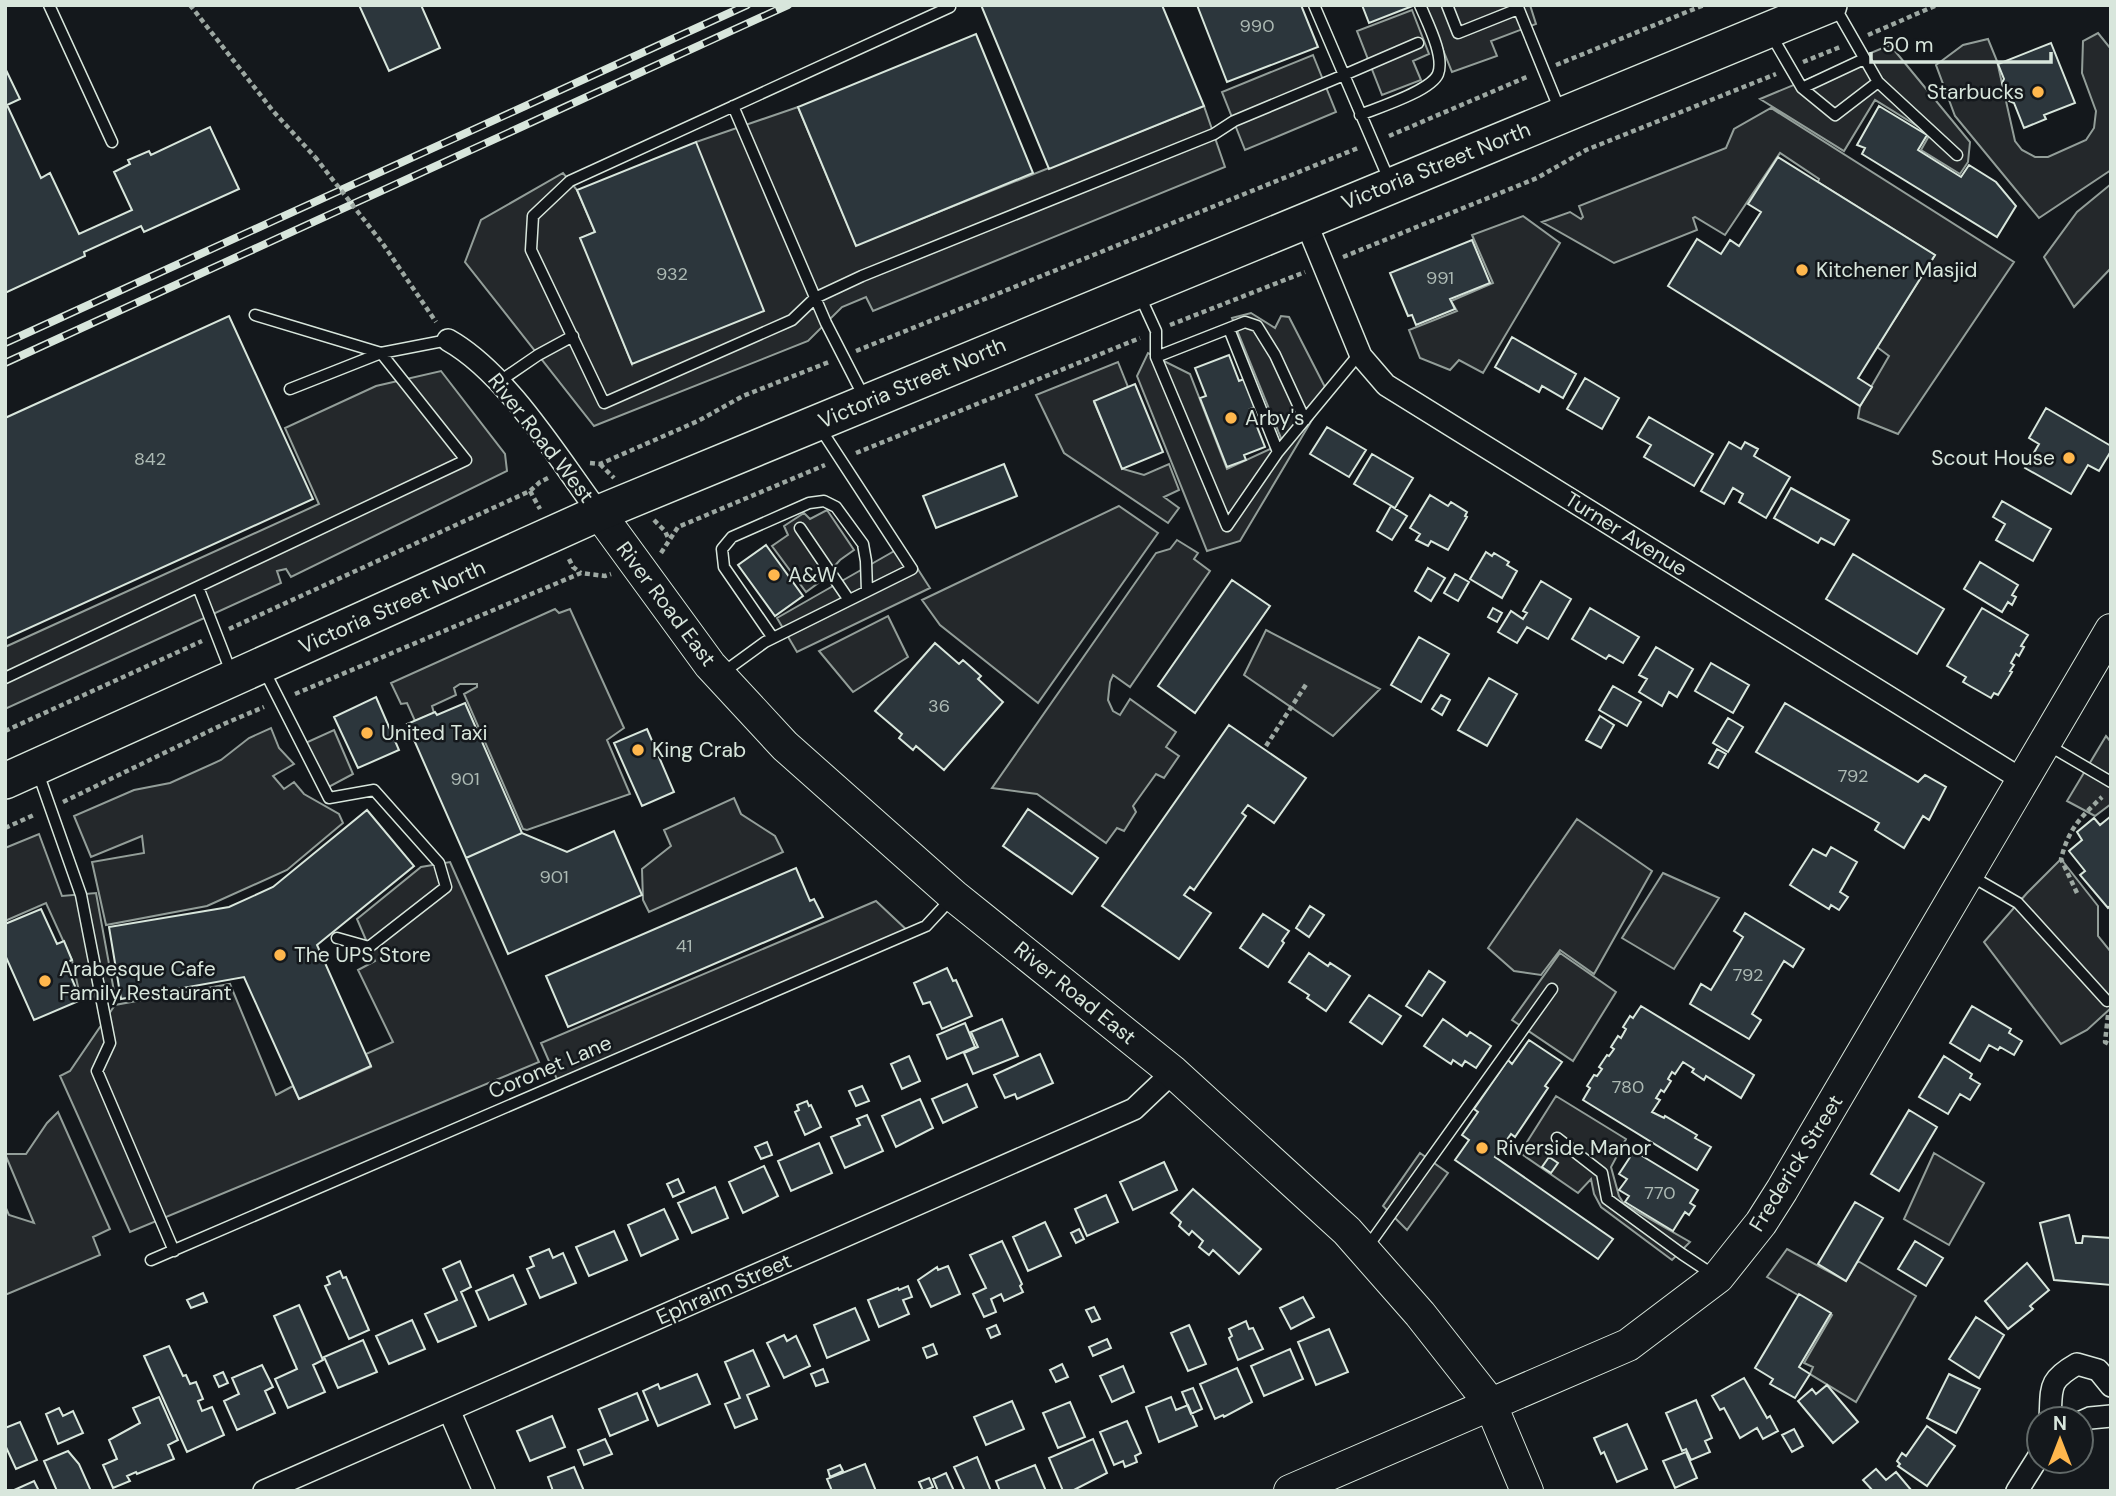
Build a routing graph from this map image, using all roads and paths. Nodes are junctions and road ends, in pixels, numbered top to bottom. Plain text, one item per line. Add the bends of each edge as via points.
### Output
1 (49, 5) edge
2 (190, 5) edge
3 (1314, 5) edge
4 (1420, 5) edge
5 (1447, 5) edge
6 (1704, 5) edge
7 (1829, 5) edge
8 (1834, 5) edge
9 (1937, 5) edge
10 (950, 7) dead end
11 (1517, 7) edge
12 (1768, 31) junction
13 (1853, 41) junction
14 (1418, 43) dead end
15 (1864, 59) junction
16 (1790, 68) junction
17 (1543, 71) junction
18 (1344, 75) junction
19 (1878, 82) junction
20 (1802, 88) junction
21 (733, 106) junction
22 (1562, 115) junction
23 (1360, 116) junction
24 (112, 142) dead end
25 (1371, 143) junction
26 (1957, 155) dead end
27 (1391, 184) junction
28 (1305, 220) junction
29 (1339, 258) dead end
30 (1298, 275) dead end
31 (1137, 289) junction
32 (815, 298) junction
33 (424, 304) dead end
34 (255, 315) dead end
35 (1229, 329) junction
36 (1156, 331) junction
37 (573, 336) junction
38 (448, 340) joint
39 (381, 353) junction
40 (1360, 353) junction
41 (843, 357) junction
42 (1156, 357) junction
43 (500, 381) junction
44 (289, 389) dead end
45 (866, 402) junction
46 (1305, 419) junction
47 (816, 423) junction
48 (1278, 452) junction
49 (840, 459) junction
50 (581, 462) dead end
51 (600, 464) junction
52 (605, 469) dead end
53 (540, 482) dead end
54 (599, 513) junction
55 (800, 528) dead end
56 (665, 531) dead end
57 (669, 540) junction
58 (662, 552) dead end
59 (573, 567) dead end
60 (581, 573) junction
61 (606, 576) dead end
62 (564, 580) dead end
63 (198, 587) junction
64 (867, 591) junction
65 (849, 600) junction
66 (2111, 630) edge
67 (216, 635) junction
68 (773, 638) junction
69 (248, 672) junction
70 (719, 676) junction
71 (5, 678) edge
72 (1307, 683) dead end
73 (5, 731) edge
74 (2046, 744) junction
75 (1266, 746) dead end
76 (20, 774) edge
77 (2024, 781) junction
78 (2111, 782) edge
79 (2111, 789) edge
80 (1969, 875) junction
81 (2077, 893) dead end
82 (954, 896) junction
83 (337, 938) dead end
84 (1552, 989) dead end
85 (2107, 1001) joint
86 (2111, 1045) edge
87 (1173, 1072) junction
88 (1557, 1138) dead end
89 (174, 1251) junction
90 (1365, 1251) junction
91 (151, 1260) dead end
92 (1718, 1277) junction
93 (2111, 1386) edge
94 (1490, 1403) junction
95 (2051, 1405) edge
96 (449, 1410) junction
97 (2027, 1475) edge
98 (264, 1491) edge
99 (484, 1491) edge
100 (1290, 1491) edge
101 (1527, 1491) edge
102 (2017, 1491) edge

1 - 24 lane
2 - 33 path, bridge via 315,157
3 - 18 lane
4 - 23 lane via 1434,40 1438,74 1430,85
5 - 11 lane via 1458,33
6 - 17 path
7 - 12 main road, Victoria Street North
8 - 13 lane
9 - 13 path
10 - 21 lane
11 - 17 lane
12 - 16 lane
12 - 22 main road, Victoria Street North
13 - 15 lane
13 - 16 path
14 - 18 lane
15 - 19 lane
15 - 20 lane
16 - 20 lane
16 - 29 path via 1586,150 1536,178
17 - 22 lane
17 - 25 path
18 - 23 lane
18 - 32 lane
19 - 20 lane via 1835,115
19 - 26 lane
21 - 32 lane
21 - 37 lane via 570,181 533,216 531,250
22 - 27 main road, Victoria Street North
23 - 25 lane
25 - 27 lane
25 - 41 path
27 - 28 main road, Victoria Street North
28 - 31 main road, Victoria Street North
28 - 40 street, Turner Avenue
30 - 36 path, Victoria Street North
31 - 36 lane
31 - 45 main road, Victoria Street North
32 - 37 lane via 792,320 604,403
32 - 41 lane
34 - 39 lane
35 - 42 lane
35 - 46 lane via 1245,322 1257,326
35 - 48 lane
36 - 42 lane
36 - 49 path, Victoria Street North
37 - 43 lane
38 - 39 lane
38 - 43 street, River Road West
39 - 44 lane
39 - 63 lane via 466,460
40 - 46 lane
40 - 77 street, Turner Avenue via 1386,385
41 - 45 lane
41 - 51 path via 743,396
42 - 48 lane via 1227,526
43 - 54 street, River Road West
45 - 47 main road, Victoria Street North
46 - 48 lane
47 - 49 lane
47 - 54 main road, Victoria Street North
49 - 57 path, Victoria Street North via 678,527
49 - 64 lane via 912,569
50 - 51 path
51 - 52 path
53 - 67 path via 531,494
54 - 69 main road, Victoria Street North
54 - 70 street, River Road East
55 - 65 lane
56 - 57 path
57 - 58 path, Victoria Street North
59 - 60 path
60 - 61 path
60 - 62 path
63 - 67 lane
63 - 71 lane
64 - 65 lane
64 - 68 lane via 863,544 836,507 824,501 809,503 732,537 722,549 724,567
65 - 68 lane
66 - 74 street, Frederick Street
67 - 69 lane
67 - 73 path
68 - 70 lane
69 - 76 main road, Victoria Street North
69 - 83 lane via 330,798 374,790 439,863 446,887 369,947
70 - 82 street, River Road East via 785,746
72 - 75 path
74 - 77 street, Frederick Street
74 - 78 lane
76 - 89 lane via 81,895 110,1043 97,1071
77 - 80 street, Frederick Street
79 - 81 path via 2070,830 2060,859
80 - 85 lane via 2018,903
80 - 92 street, Frederick Street via 1783,1190
82 - 87 street, River Road East
82 - 89 lane, Coronet Lane via 926,926
84 - 90 lane
85 - 86 path via 2105,1042
87 - 90 street, River Road East
87 - 96 street, Ephraim Street via 1134,1109
88 - 92 lane via 1602,1173 1607,1199
89 - 91 lane, Coronet Lane
90 - 94 street, River Road East
92 - 94 street, Frederick Street via 1628,1345
93 - 95 street via 2098,1370 2077,1364 2060,1373 2052,1384
94 - 100 street, Frederick Street
94 - 101 street, River Road East
96 - 98 street, Ephraim Street
96 - 99 street
97 - 102 street

